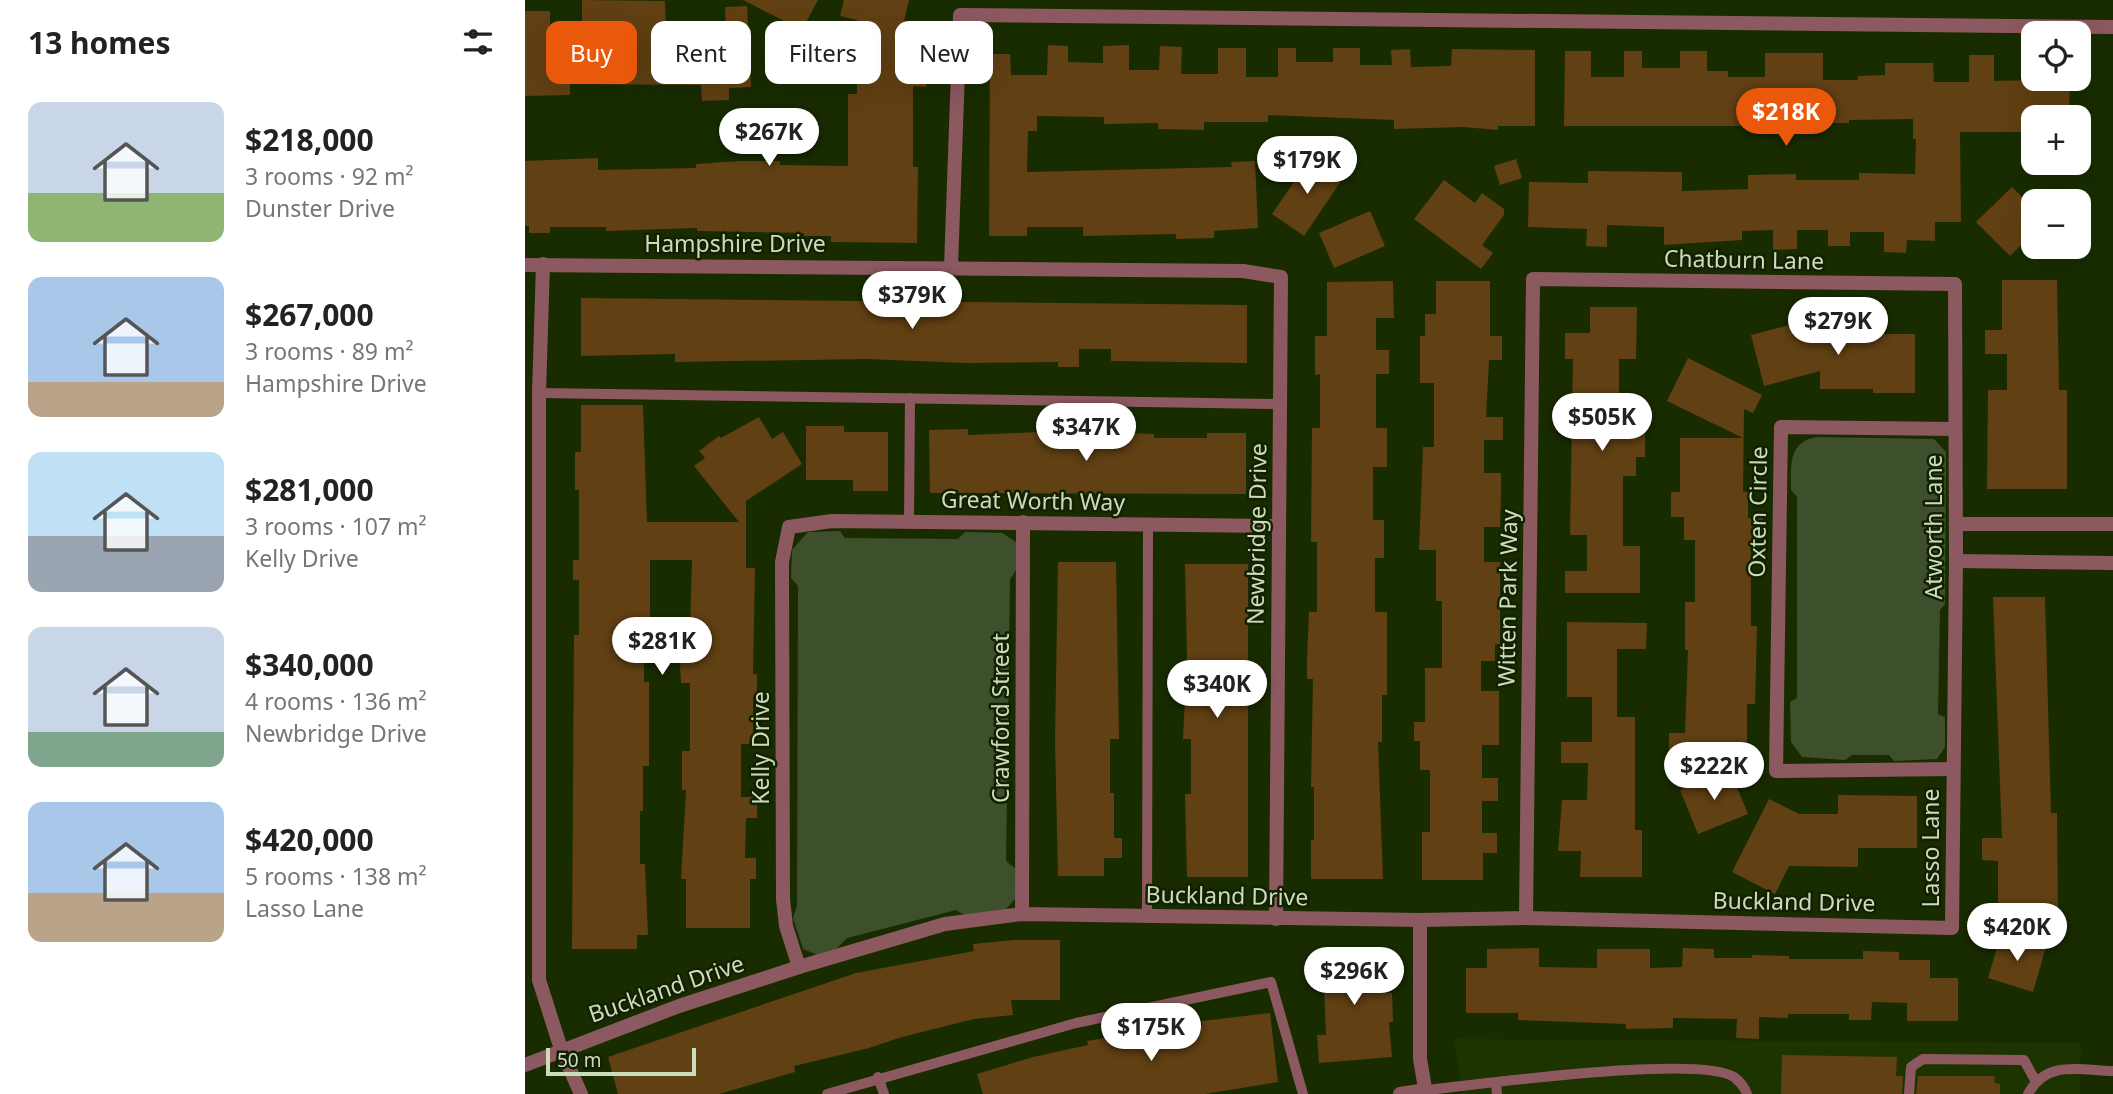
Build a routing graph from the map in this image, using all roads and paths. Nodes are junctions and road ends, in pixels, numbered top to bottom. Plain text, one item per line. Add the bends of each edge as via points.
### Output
1 (2113, 27) edge
2 (543, 264) junction
3 (525, 265) edge
4 (951, 267) junction
5 (1281, 277) joint
6 (1533, 279) joint
7 (1955, 284) joint
8 (539, 393) junction
9 (910, 398) junction
10 (1280, 404) junction
11 (1955, 429) junction
12 (909, 522) junction
13 (1023, 522) junction
14 (1148, 524) junction
15 (1956, 524) junction
16 (2113, 524) edge
17 (1278, 526) junction
18 (789, 527) joint
19 (1956, 561) junction
20 (2113, 563) edge
21 (1953, 769) junction
22 (1022, 914) junction
23 (1147, 916) junction
24 (1526, 918) junction
25 (1276, 919) junction
26 (1420, 920) junction
27 (1952, 928) joint
28 (799, 967) junction
29 (561, 1049) junction
30 (525, 1065) edge
31 (2113, 1071) edge
32 (878, 1077) junction
33 (2035, 1080) junction
34 (1496, 1083) junction
35 (1426, 1092) edge
36 (581, 1094) edge
37 (827, 1094) edge
38 (884, 1094) edge
39 (1303, 1094) edge
40 (1400, 1094) edge
41 (1497, 1094) edge
42 (1747, 1094) edge
43 (1909, 1094) edge
44 (2028, 1094) edge

1 - 4 street via 960,15
2 - 3 street, Hampshire Drive
2 - 4 street, Hampshire Drive
2 - 8 street
4 - 5 street, Hampshire Drive via 1243,271
5 - 10 street, Newbridge Drive
6 - 7 street, Chatburn Lane
6 - 24 street, Witten Park Way
7 - 11 street, Atworth Lane
8 - 9 lane
8 - 29 street via 539,980
9 - 10 lane
9 - 12 lane
10 - 17 street, Newbridge Drive
11 - 15 street, Atworth Lane
11 - 21 street, Oxten Circle via 1781,427 1776,771
12 - 13 street, Great Worth Way
12 - 18 street, Great Worth Way via 832,521
13 - 14 street, Great Worth Way
13 - 22 street, Crawford Street
14 - 17 street, Great Worth Way
14 - 23 lane
15 - 16 street
15 - 19 street, Atworth Lane
17 - 25 street, Newbridge Drive
18 - 28 street, Kelly Drive via 782,562 783,899
19 - 20 street
19 - 21 street, Atworth Lane
21 - 27 street, Lasso Lane
22 - 23 street, Buckland Drive
22 - 28 street, Buckland Drive via 945,924
23 - 25 street, Buckland Drive
24 - 26 street, Buckland Drive
24 - 27 street, Buckland Drive
25 - 26 street, Buckland Drive
26 - 35 street via 1420,1059
28 - 29 street, Buckland Drive
29 - 30 street, Buckland Drive
29 - 36 street
31 - 33 lane via 2056,1070
32 - 37 lane
32 - 38 lane
32 - 39 lane via 1076,1023 1271,982
33 - 43 lane via 2024,1060 1923,1059 1912,1067
33 - 44 lane
34 - 35 lane
34 - 41 lane
34 - 42 lane via 1628,1069 1712,1071 1733,1077
35 - 40 street

